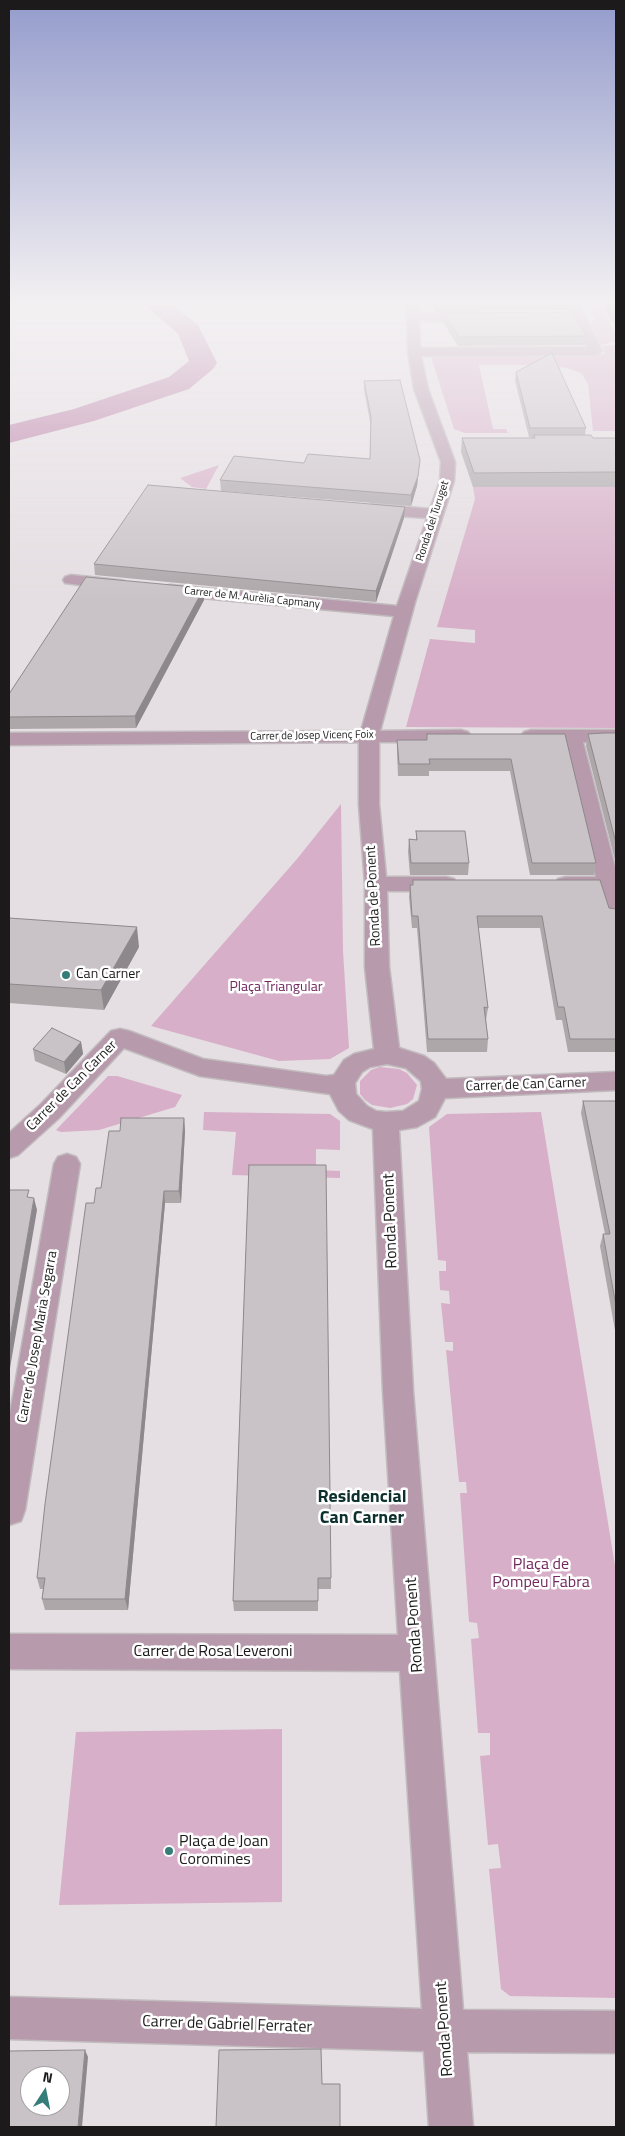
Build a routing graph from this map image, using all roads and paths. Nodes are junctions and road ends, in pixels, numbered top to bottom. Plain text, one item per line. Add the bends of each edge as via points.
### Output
1 (429, 405) edge
2 (356, 508) edge
3 (436, 514) junction
4 (71, 580) dead end
5 (132, 586) edge
6 (150, 588) edge
7 (404, 612) junction
8 (369, 736) junction
9 (483, 736) edge
10 (512, 736) edge
11 (572, 736) junction
12 (616, 736) edge
13 (9, 740) edge
14 (376, 884) junction
15 (463, 884) edge
16 (550, 884) edge
17 (613, 884) edge
18 (616, 914) edge
19 (387, 1055) junction
20 (616, 1081) edge
21 (342, 1083) junction
22 (435, 1088) junction
23 (386, 1122) junction
24 (9, 1148) edge
25 (67, 1164) dead end
26 (9, 1510) edge
27 (9, 1652) edge
28 (417, 1653) junction
29 (9, 2018) edge
30 (446, 2031) junction
31 (616, 2032) edge
32 (451, 2127) edge

1 - 3 street, Ronda del Turuget via 448,443 447,481
2 - 3 street
3 - 7 street, Ronda del Turuget
4 - 5 street
6 - 7 street, Carrer de M. Aurèlia Capmany
7 - 8 street, Ronda del Turuget
8 - 9 street, Carrer de Josep Vicenç Foix
8 - 13 street, Carrer de Josep Vicenç Foix
8 - 14 street, Ronda de Ponent via 369,805
10 - 11 street
11 - 12 street
11 - 17 street
14 - 15 street
14 - 19 street, Ronda de Ponent via 377,968
16 - 17 street
17 - 18 street
19 - 21 street via 358,1063
19 - 22 street via 402,1057 425,1069
20 - 22 street, Carrer de Can Carner
21 - 23 street via 348,1104 358,1113
21 - 24 street, Carrer de Can Carner via 326,1085 200,1067 120,1037 50,1111
22 - 23 street via 431,1104 418,1116
23 - 28 street, Ronda Ponent via 398,1391
25 - 26 street, Carrer de Josep Maria Segarra
27 - 28 street, Carrer de Rosa Leveroni
28 - 30 street, Ronda Ponent
29 - 30 street, Carrer de Gabriel Ferrater
30 - 31 street, Carrer de Gabriel Ferrater
30 - 32 street, Ronda Ponent

